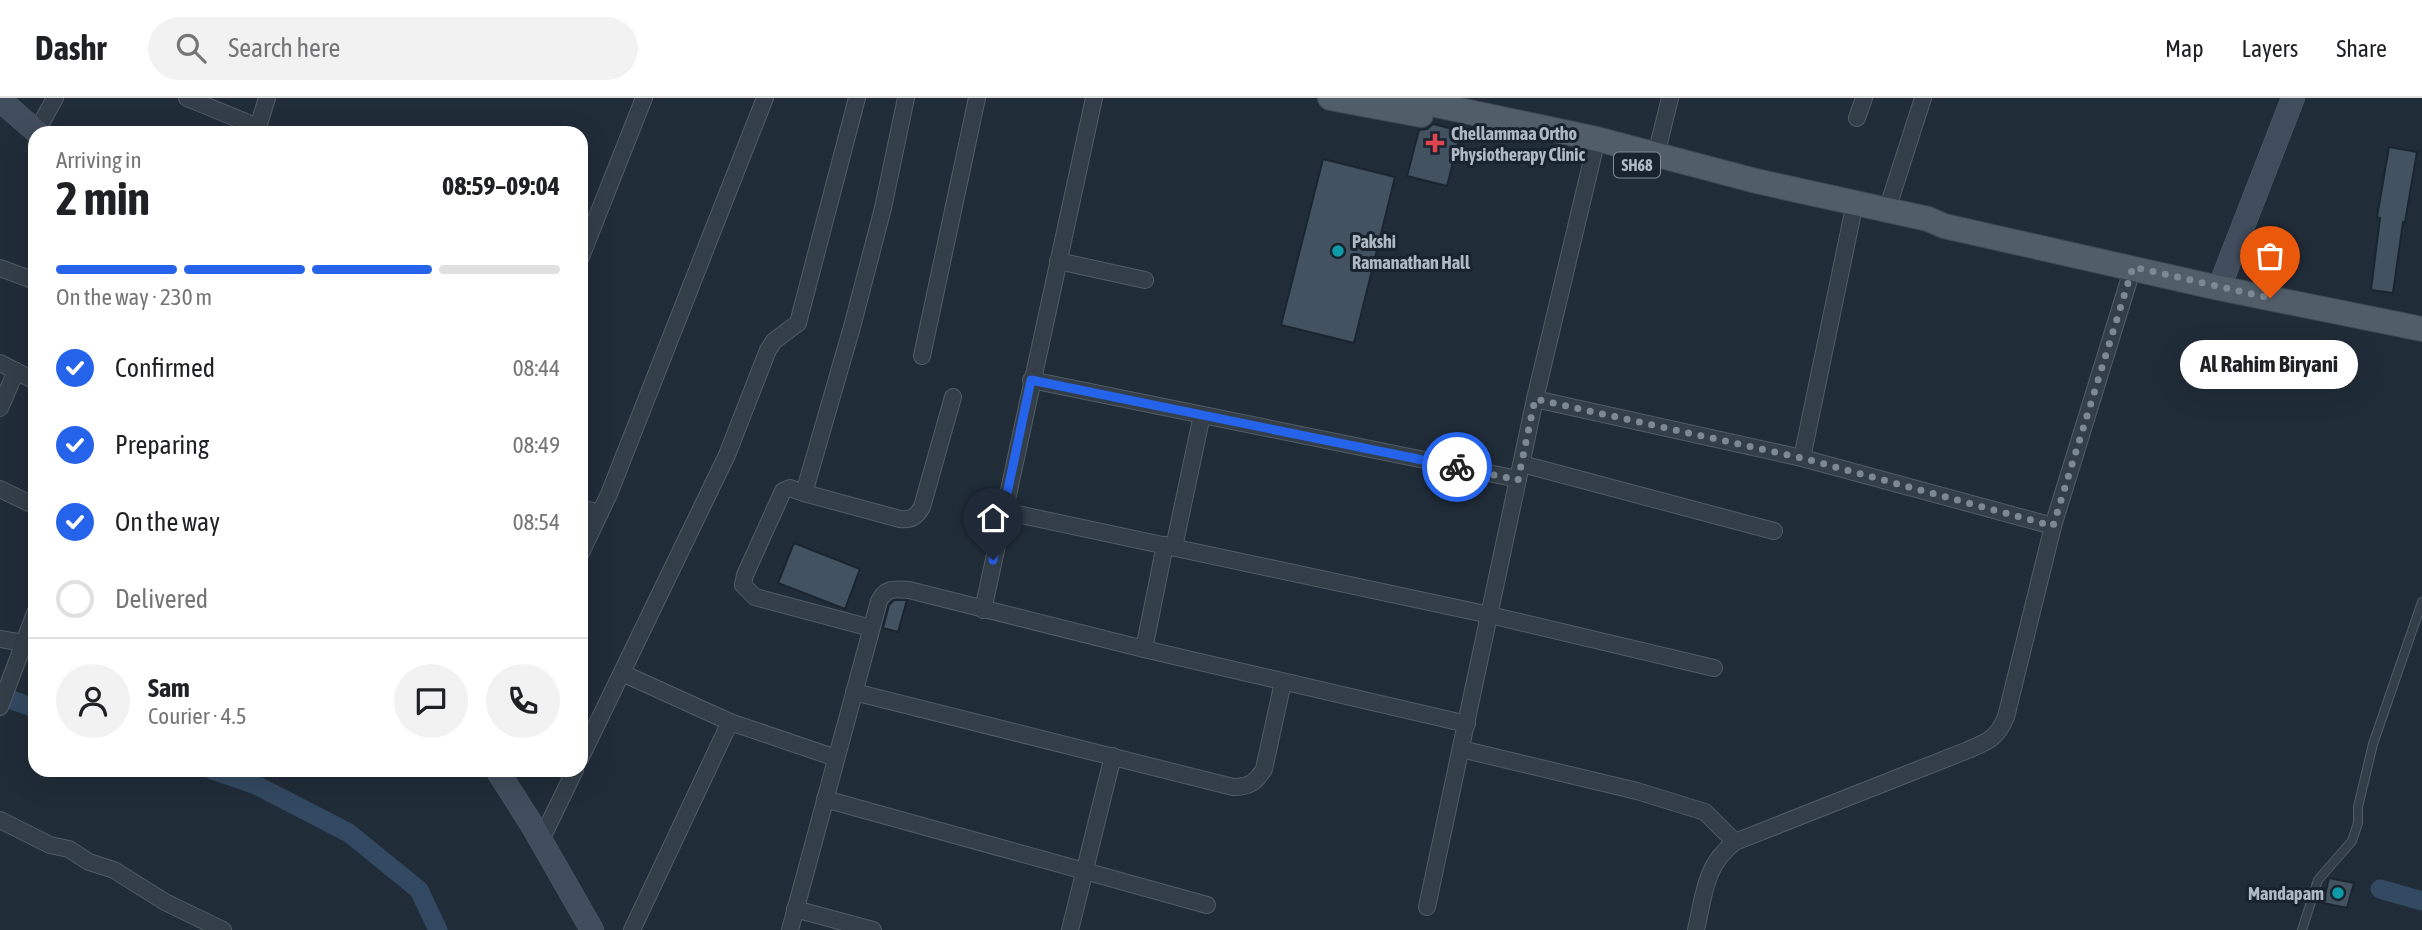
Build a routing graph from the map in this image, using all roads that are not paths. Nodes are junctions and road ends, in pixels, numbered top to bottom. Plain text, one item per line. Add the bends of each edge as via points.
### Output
1 (55, 98) edge
2 (187, 98) edge
3 (267, 98) edge
4 (644, 98) edge
5 (765, 98) edge
6 (857, 98) edge
7 (906, 98) edge
8 (977, 98) edge
9 (1094, 98) edge
10 (1330, 98) edge
11 (1403, 98) edge
12 (1670, 98) edge
13 (1864, 98) edge
14 (1923, 98) edge
15 (2292, 98) edge
16 (0, 100) edge
17 (1448, 102) edge
18 (1857, 118) dead end
19 (31, 126) edge
20 (41, 126) edge
21 (249, 126) edge
22 (259, 126) edge
23 (1595, 146) junction
24 (1657, 155) junction
25 (1887, 210) junction
26 (1852, 217) junction
27 (1944, 226) junction
28 (588, 227) edge
29 (1058, 261) junction
30 (2133, 267) junction
31 (0, 268) edge
32 (28, 278) edge
33 (1145, 280) dead end
34 (2219, 288) junction
35 (2422, 329) edge
36 (922, 356) dead end
37 (0, 363) edge
38 (16, 371) junction
39 (28, 377) edge
40 (1031, 380) junction
41 (953, 397) dead end
42 (1535, 399) junction
43 (0, 408) edge
44 (1202, 415) junction
45 (1802, 458) junction
46 (1520, 472) junction
47 (0, 489) edge
48 (804, 493) junction
49 (28, 503) edge
50 (588, 510) edge
51 (1003, 510) junction
52 (600, 513) junction
53 (2053, 526) junction
54 (1774, 531) dead end
55 (588, 538) edge
56 (1170, 546) junction
57 (2422, 602) edge
58 (983, 610) junction
59 (1490, 615) junction
60 (871, 628) junction
61 (28, 632) edge
62 (0, 639) edge
63 (24, 643) junction
64 (1144, 649) junction
65 (1714, 668) dead end
66 (622, 673) junction
67 (1283, 682) junction
68 (854, 692) junction
69 (0, 707) edge
70 (730, 722) junction
71 (1466, 724) junction
72 (588, 743) edge
73 (1461, 749) junction
74 (1114, 756) junction
75 (836, 758) junction
76 (501, 777) edge
77 (572, 777) edge
78 (825, 799) junction
79 (0, 820) edge
80 (1732, 838) junction
81 (541, 840) junction
82 (1085, 870) junction
83 (1207, 905) dead end
84 (1427, 907) dead end
85 (795, 909) junction
86 (223, 930) edge
87 (592, 930) edge
88 (632, 930) edge
89 (790, 930) edge
90 (873, 930) edge
91 (1070, 930) edge
92 (1696, 930) edge
93 (2302, 930) edge

1 - 20 street
2 - 21 street
3 - 22 street
4 - 28 street
5 - 52 street
6 - 66 street via 798,323 768,349 727,455
7 - 48 street via 856,314
8 - 36 street
9 - 29 street
10 - 23 main road, SH68
11 - 17 main road, SH68
12 - 24 street
13 - 18 street
14 - 25 street
15 - 34 street
16 - 19 street
17 - 23 main road, SH68
23 - 24 main road, SH68
23 - 26 main road, SH68 via 1757,196
23 - 42 street
24 - 25 main road, SH68
25 - 27 main road, SH68
26 - 27 main road, SH68 via 1925,231
26 - 45 street
27 - 30 main road, SH68
29 - 33 street
29 - 40 street
30 - 34 main road, SH68
30 - 53 street
31 - 32 street
34 - 35 main road, SH68
37 - 38 street
38 - 39 street
38 - 43 street
40 - 44 street
40 - 51 street
41 - 48 street via 916,517 900,519
42 - 45 street
42 - 46 street
44 - 46 street
44 - 56 street
45 - 53 street
46 - 54 street
46 - 59 street
47 - 49 street
48 - 60 street via 790,488 783,491 743,585 755,597
50 - 52 street
51 - 56 street
51 - 58 street
52 - 55 street
53 - 80 street via 1999,733 1968,750
56 - 59 street
56 - 64 street
57 - 93 lane via 2372,744 2358,823 2348,847 2318,880
58 - 60 street via 889,589 879,601
58 - 64 street
59 - 65 street
59 - 71 street
60 - 68 street
61 - 63 street
62 - 63 street
63 - 69 street
64 - 67 street
66 - 70 street
66 - 72 street
67 - 71 street
67 - 74 street via 1265,769 1247,787
68 - 74 street
68 - 75 street
70 - 75 street
70 - 88 street
71 - 73 street
73 - 80 street via 1705,812
73 - 84 street
74 - 82 street
75 - 78 street
76 - 81 street
77 - 81 street
78 - 82 street
78 - 85 street
79 - 86 street via 114,870
80 - 92 street via 1713,864
81 - 87 street
82 - 83 street
82 - 91 street
85 - 89 street
85 - 90 street

